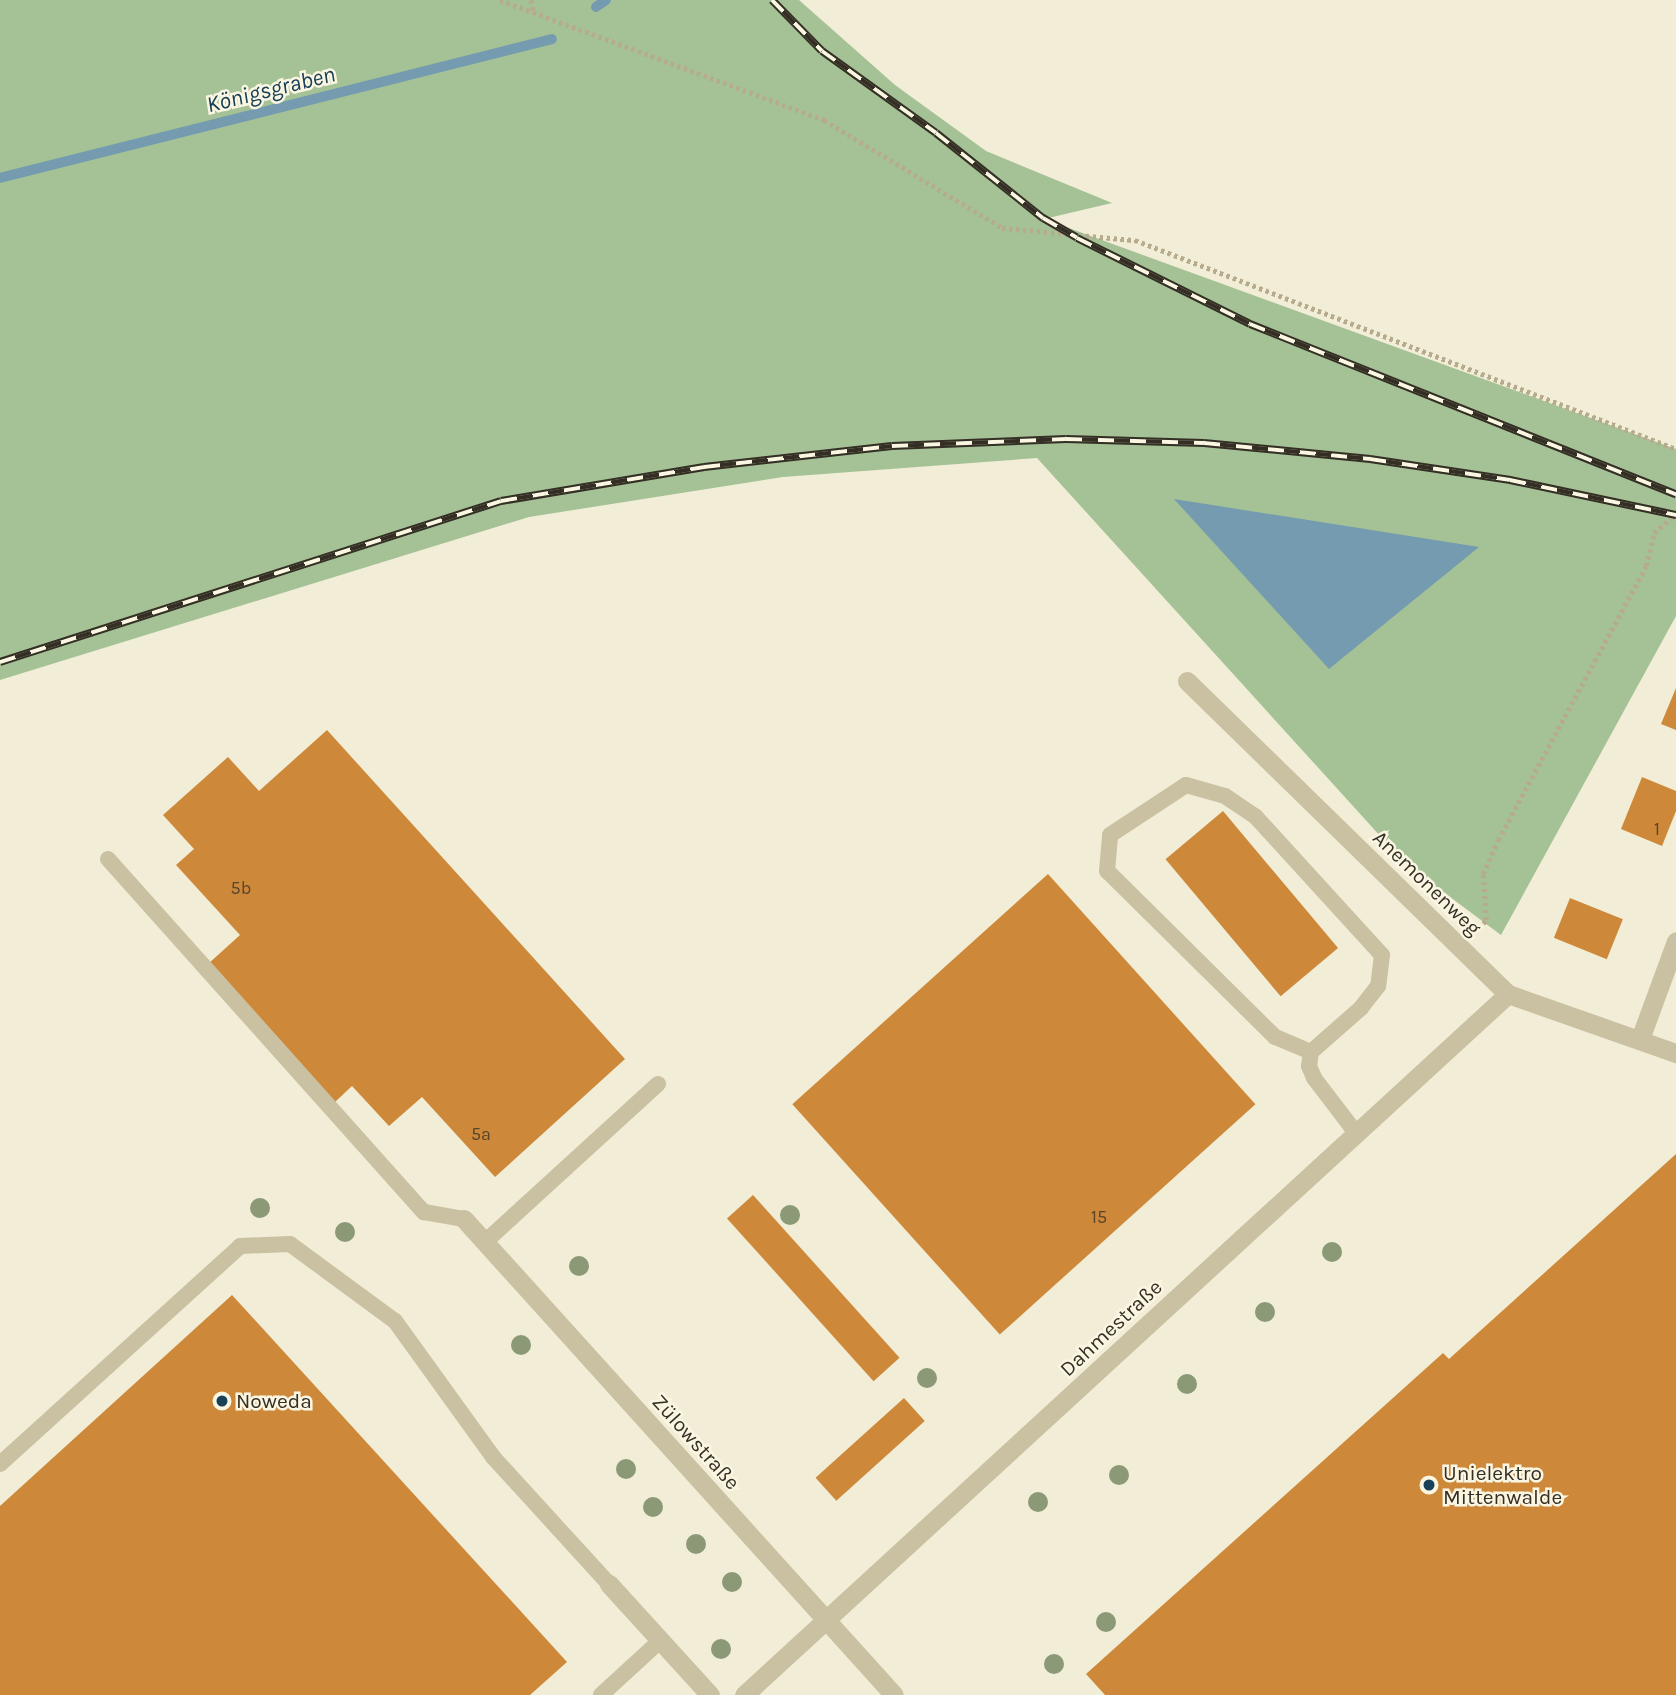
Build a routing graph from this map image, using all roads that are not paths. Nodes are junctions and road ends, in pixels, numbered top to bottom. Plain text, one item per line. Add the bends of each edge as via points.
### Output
1 (1187, 681) dead end
2 (108, 859) dead end
3 (1676, 941) edge
4 (1508, 994) junction
5 (1640, 1039) junction
6 (1311, 1052) junction
7 (1676, 1053) edge
8 (658, 1084) dead end
9 (1356, 1133) junction
10 (464, 1219) joint
11 (486, 1241) junction
12 (0, 1464) edge
13 (608, 1584) joint
14 (826, 1620) junction
15 (660, 1640) junction
16 (601, 1695) edge
17 (710, 1695) edge
18 (744, 1695) edge
19 (894, 1695) edge

1 - 4 street, Anemonenweg
2 - 10 lane via 424,1212
3 - 5 street
4 - 5 street, Anemonenweg
4 - 9 street, Dahmestraße
5 - 7 street, Anemonenweg
6 - 6 lane via 1361,1008 1378,986 1382,955 1255,816 1225,796 1186,785 1110,835 1107,872 1275,1037
6 - 9 lane via 1309,1066 1314,1078
8 - 11 lane
9 - 14 street, Dahmestraße
10 - 11 street, Zülowstraße
11 - 14 street, Zülowstraße
12 - 13 lane via 240,1246 290,1244 395,1321 494,1457
13 - 15 street
14 - 18 street, Dahmestraße
14 - 19 street, Zülowstraße
15 - 16 lane
15 - 17 street

